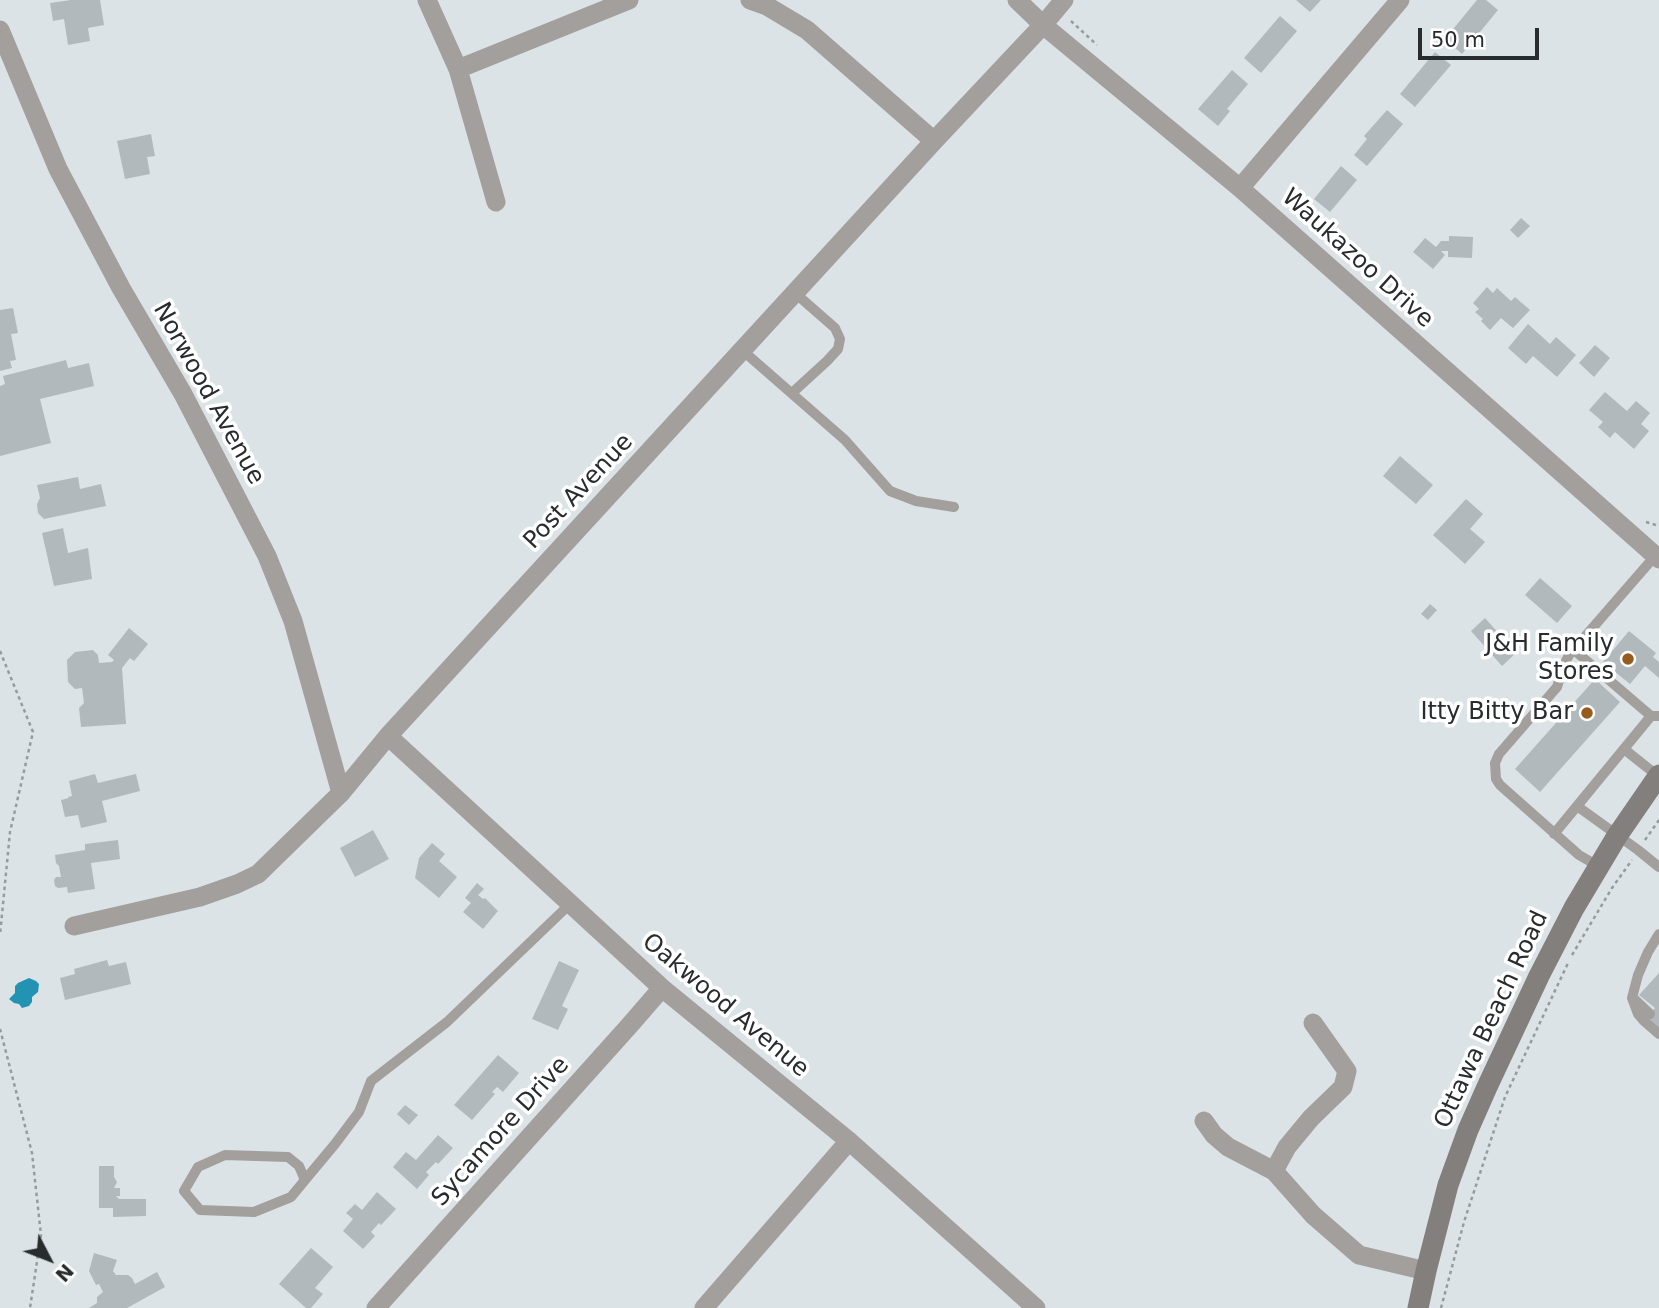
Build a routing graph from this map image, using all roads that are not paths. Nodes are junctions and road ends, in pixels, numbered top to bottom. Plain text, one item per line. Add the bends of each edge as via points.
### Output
1 (427, 0) edge
2 (629, 0) edge
3 (751, 0) edge
4 (1017, 0) edge
5 (1064, 0) edge
6 (1400, 0) edge
7 (1043, 25) junction
8 (0, 30) edge
9 (458, 69) junction
10 (934, 141) junction
11 (1240, 188) junction
12 (496, 202) dead end
13 (795, 293) junction
14 (742, 350) junction
15 (792, 393) junction
16 (954, 507) dead end
17 (1657, 558) edge
18 (1574, 650) junction
19 (1655, 716) edge
20 (388, 736) junction
21 (1624, 749) junction
22 (1658, 775) edge
23 (341, 793) junction
24 (1577, 806) junction
25 (1554, 834) junction
26 (1617, 836) junction
27 (1598, 866) junction
28 (1659, 867) edge
29 (570, 904) junction
30 (74, 926) dead end
31 (1659, 934) edge
32 (662, 988) junction
33 (1632, 998) junction
34 (1650, 1014) dead end
35 (1313, 1023) dead end
36 (1659, 1034) edge
37 (1204, 1121) dead end
38 (849, 1141) junction
39 (1274, 1171) junction
40 (305, 1180) junction
41 (1426, 1270) junction
42 (1030, 1306) edge
43 (376, 1308) edge
44 (704, 1308) edge
45 (1418, 1308) edge

1 - 9 street
2 - 9 street
3 - 10 street via 807,30
4 - 7 street, Waukazoo Drive
5 - 7 street, Post Avenue
6 - 11 street
7 - 10 street, Post Avenue
7 - 11 street, Waukazoo Drive
8 - 23 street, Norwood Avenue via 58,169 267,556 293,621
9 - 12 street
10 - 13 street, Post Avenue
11 - 17 street, Waukazoo Drive
13 - 14 street, Post Avenue
13 - 15 lane via 835,328 841,339 838,349
14 - 15 lane
14 - 20 street, Post Avenue
15 - 16 lane via 845,440 890,491
17 - 18 lane
18 - 19 lane
18 - 25 lane via 1557,687 1495,763 1500,785
19 - 21 lane
20 - 23 street, Post Avenue
20 - 29 street, Oakwood Avenue
21 - 22 lane
21 - 24 lane
22 - 26 street, Ottawa Beach Road
23 - 30 street, Post Avenue via 258,874 200,897
24 - 25 lane
24 - 26 lane
25 - 27 lane
26 - 27 street, Ottawa Beach Road
26 - 28 lane
27 - 41 street, Ottawa Beach Road via 1539,976 1468,1130
29 - 32 street, Oakwood Avenue
29 - 40 lane via 447,1022 371,1080 359,1112
31 - 33 lane
32 - 38 street, Oakwood Avenue
32 - 43 street, Sycamore Drive
33 - 34 lane
33 - 36 lane via 1644,1021
35 - 39 street via 1347,1071 1343,1087 1287,1147
37 - 39 street via 1227,1147
38 - 42 street, Oakwood Avenue
38 - 44 street
39 - 41 street via 1359,1255
40 - 40 lane via 291,1197 254,1212 200,1210 184,1191 198,1167 225,1155 288,1157
41 - 45 street, Ottawa Beach Road

